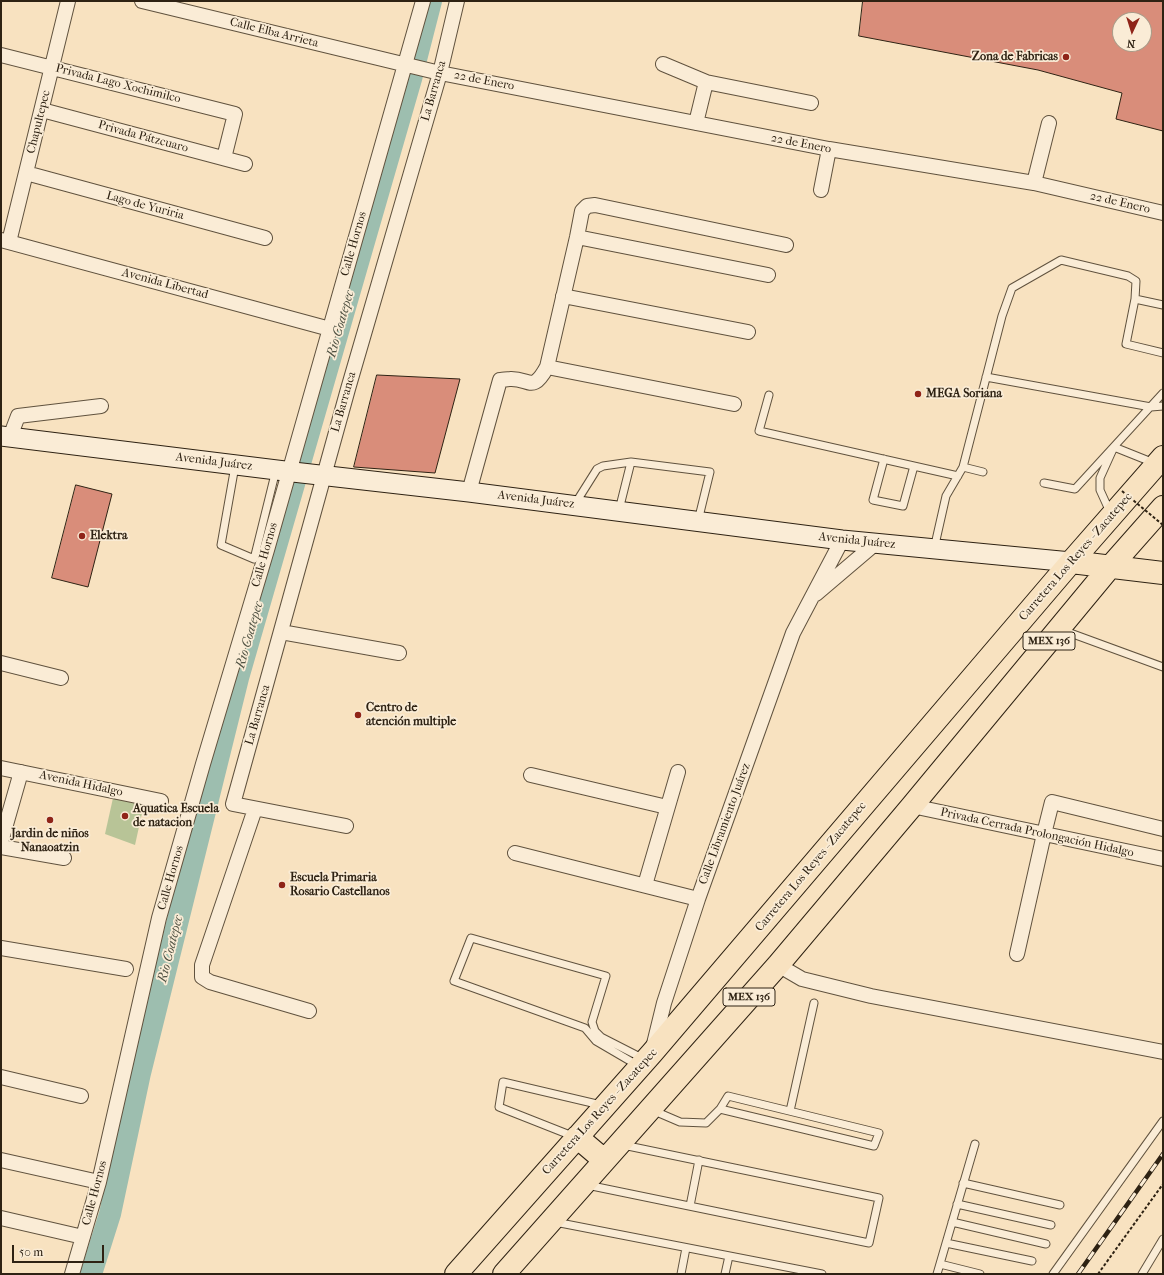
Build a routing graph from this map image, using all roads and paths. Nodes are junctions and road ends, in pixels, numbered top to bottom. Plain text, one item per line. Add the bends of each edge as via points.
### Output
1 (68, 1) edge
2 (142, 1) edge
3 (423, 1) edge
4 (457, 1) edge
5 (1, 55) edge
6 (663, 64) dead end
7 (407, 65) junction
8 (52, 68) junction
9 (438, 72) junction
10 (706, 82) junction
11 (811, 103) dead end
12 (42, 110) junction
13 (696, 123) junction
14 (1049, 123) dead end
15 (828, 149) junction
16 (224, 158) junction
17 (245, 164) dead end
18 (26, 173) junction
19 (1034, 183) junction
20 (821, 190) dead end
21 (1163, 212) edge
22 (577, 237) junction
23 (265, 238) dead end
24 (5, 241) edge
25 (786, 245) dead end
26 (768, 275) dead end
27 (563, 296) junction
28 (1135, 299) junction
29 (1163, 305) edge
30 (330, 329) junction
31 (748, 332) dead end
32 (1163, 352) edge
33 (547, 367) junction
34 (986, 377) junction
35 (1163, 393) edge
36 (769, 394) dead end
37 (734, 404) dead end
38 (101, 406) dead end
39 (1163, 406) edge
40 (1151, 407) junction
41 (6, 436) edge
42 (1114, 447) junction
43 (884, 459) junction
44 (1160, 461) edge
45 (631, 462) junction
46 (235, 465) junction
47 (914, 466) junction
48 (963, 467) junction
49 (286, 471) junction
50 (983, 472) dead end
51 (318, 475) junction
52 (958, 476) junction
53 (1044, 483) dead end
54 (1122, 491) dead end
55 (469, 492) junction
56 (575, 505) junction
57 (1163, 508) edge
58 (618, 511) junction
59 (1111, 516) junction
60 (698, 521) junction
61 (1163, 525) edge
62 (842, 540) junction
63 (876, 543) junction
64 (934, 549) junction
65 (1071, 562) junction
66 (1110, 567) junction
67 (1158, 571) edge
68 (810, 600) junction
69 (1059, 629) junction
70 (281, 632) junction
71 (399, 653) dead end
72 (1, 663) edge
73 (1163, 667) edge
74 (61, 678) dead end
75 (1, 768) edge
76 (21, 772) junction
77 (678, 772) dead end
78 (531, 775) dead end
79 (162, 801) dead end
80 (912, 806) junction
81 (667, 807) junction
82 (255, 809) junction
83 (346, 826) dead end
84 (1163, 829) edge
85 (1044, 834) junction
86 (1, 842) edge
87 (1, 847) edge
88 (515, 853) dead end
89 (64, 858) dead end
90 (1163, 860) edge
91 (644, 886) junction
92 (698, 899) junction
93 (1, 948) edge
94 (1017, 954) dead end
95 (778, 965) junction
96 (126, 969) dead end
97 (814, 1003) dead end
98 (309, 1012) dead end
99 (1163, 1052) edge
100 (646, 1060) junction
101 (1, 1077) edge
102 (81, 1096) dead end
103 (605, 1106) junction
104 (650, 1109) junction
105 (720, 1109) junction
106 (790, 1112) junction
107 (1163, 1121) edge
108 (577, 1137) junction
109 (619, 1144) junction
110 (974, 1144) dead end
111 (1, 1160) edge
112 (604, 1160) junction
113 (699, 1160) junction
114 (99, 1182) junction
115 (963, 1183) junction
116 (583, 1184) junction
117 (1163, 1184) edge
118 (957, 1204) junction
119 (1060, 1205) dead end
120 (690, 1206) junction
121 (1, 1218) edge
122 (550, 1221) junction
123 (952, 1222) junction
124 (1051, 1225) dead end
125 (83, 1237) junction
126 (1163, 1239) edge
127 (946, 1243) junction
128 (1046, 1244) dead end
129 (686, 1248) junction
130 (729, 1256) junction
131 (1032, 1261) dead end
132 (940, 1264) junction
133 (72, 1274) edge
134 (456, 1274) edge
135 (504, 1274) edge
136 (681, 1274) edge
137 (724, 1274) edge
138 (822, 1274) edge
139 (937, 1274) edge
140 (980, 1274) edge
141 (1053, 1274) edge
142 (1098, 1274) edge
143 (1142, 1274) edge

1 - 8 street, Chapultepec
2 - 7 street, Calle Elba Arrieta
3 - 7 street, Calle Hornos
4 - 9 street, La Barranca
5 - 8 street, Privada Lago Xochimilco
6 - 10 street
7 - 9 street, Calle Elba Arrieta
7 - 30 street, Calle Hornos
8 - 12 street, Chapultepec
8 - 16 street, Privada Lago Xochimilco via 235,114
9 - 13 street, 22 de Enero
9 - 51 street, La Barranca via 348,389
10 - 11 street
10 - 13 street
12 - 16 street, Privada Pátzcuaro
12 - 18 street, Chapultepec
13 - 15 street, 22 de Enero
14 - 19 street
15 - 19 street, 22 de Enero
15 - 20 street
16 - 17 street, Privada Pátzcuaro
18 - 23 street, Lago de Yuriria
18 - 24 street, Chapultepec
19 - 21 street, 22 de Enero
22 - 25 street via 582,211 586,206 594,205
22 - 26 street
22 - 27 street
24 - 30 street, Avenida Libertad
27 - 31 street
27 - 33 street
28 - 29 lane
28 - 32 lane via 1126,344
28 - 34 lane via 1136,281 1128,276 1061,260 1012,288
30 - 49 street, Calle Hornos
33 - 37 street
33 - 55 street via 536,382 529,383 510,378 500,380
34 - 40 lane
34 - 48 lane
35 - 40 lane
36 - 43 lane via 759,431
38 - 41 street via 18,416
39 - 40 lane
40 - 42 lane
41 - 46 street, Avenida Juárez
42 - 44 lane
42 - 53 lane via 1075,489
42 - 59 lane via 1100,478 1100,490
43 - 47 lane
43 - 47 lane via 873,500 903,506
44 - 59 main road, Carretera Los Reyes - Zacatepec / MEX 136
45 - 56 lane via 597,469
45 - 58 lane
45 - 60 lane via 710,472
46 - 49 street, Avenida Juárez
46 - 49 lane via 221,545 254,559
47 - 52 lane
48 - 50 lane
48 - 52 lane
49 - 51 street, Avenida Juárez
49 - 114 street, Calle Hornos via 160,918
51 - 55 street, Avenida Juárez
51 - 70 street, La Barranca
52 - 64 lane via 946,496
54 - 61 path, bridge
55 - 56 street, Avenida Juárez
56 - 58 street, Avenida Juárez
57 - 66 main road, MEX 136
58 - 60 street, Avenida Juárez
59 - 65 main road, Carretera Los Reyes - Zacatepec / MEX 136
60 - 62 street, Avenida Juárez
62 - 63 street, Avenida Juárez
62 - 68 street, Calle Libramiento Juárez
63 - 64 street, Avenida Juárez
63 - 68 street, Calle Libramiento Juárez
64 - 65 street, Avenida Juárez
65 - 66 main road
65 - 100 main road, Carretera Los Reyes - Zacatepec / MEX 136
66 - 67 main road
66 - 69 main road, MEX 136
68 - 92 street, Calle Libramiento Juárez via 793,633
69 - 73 lane
69 - 80 main road, MEX 136
70 - 71 street
70 - 82 street, La Barranca via 233,804
72 - 74 street
75 - 76 street, Avenida Hidalgo
76 - 79 street, Avenida Hidalgo
76 - 86 street
77 - 81 street
78 - 81 street
80 - 85 street, Privada Cerrada Prolongación Hidalgo
80 - 95 main road, MEX 136
81 - 91 street
82 - 83 street
82 - 98 street via 202,965 202,977 210,982
84 - 85 street via 1052,802
85 - 90 street, Privada Cerrada Prolongación Hidalgo
85 - 94 street
87 - 89 street
88 - 91 street
91 - 92 street
92 - 100 street, Calle Libramiento Juárez
93 - 96 street
95 - 99 street via 802,979 870,996
95 - 104 main road, MEX 136
97 - 106 lane
100 - 100 lane via 601,1037 595,1031 592,1022 606,976 471,938 454,981 585,1028 596,1041
100 - 103 main road, Carretera Los Reyes - Zacatepec / MEX 136
101 - 102 street
103 - 108 main road, Carretera Los Reyes - Zacatepec / MEX 136
103 - 108 lane via 503,1082 499,1107
104 - 105 lane via 680,1122 706,1123
104 - 109 main road, MEX 136
105 - 106 lane via 728,1096
105 - 106 lane via 874,1146 879,1133
107 - 141 lane
108 - 112 main road
108 - 134 main road, Carretera Los Reyes - Zacatepec / MEX 136
109 - 112 main road, MEX 136
109 - 113 lane
110 - 115 lane
111 - 114 street
112 - 116 main road, MEX 136
113 - 120 lane
113 - 120 lane via 879,1198 869,1243
114 - 125 street, Calle Hornos
115 - 118 lane
115 - 119 lane
116 - 120 lane
116 - 122 main road, MEX 136
117 - 142 path
118 - 123 lane
118 - 124 lane
121 - 125 street
122 - 129 lane
122 - 135 main road, MEX 136
123 - 127 lane
123 - 128 lane
125 - 133 street, Calle Hornos
126 - 143 lane
127 - 131 lane
127 - 132 lane
129 - 130 lane
129 - 136 lane
130 - 137 lane
130 - 138 lane
132 - 139 lane
132 - 140 lane

